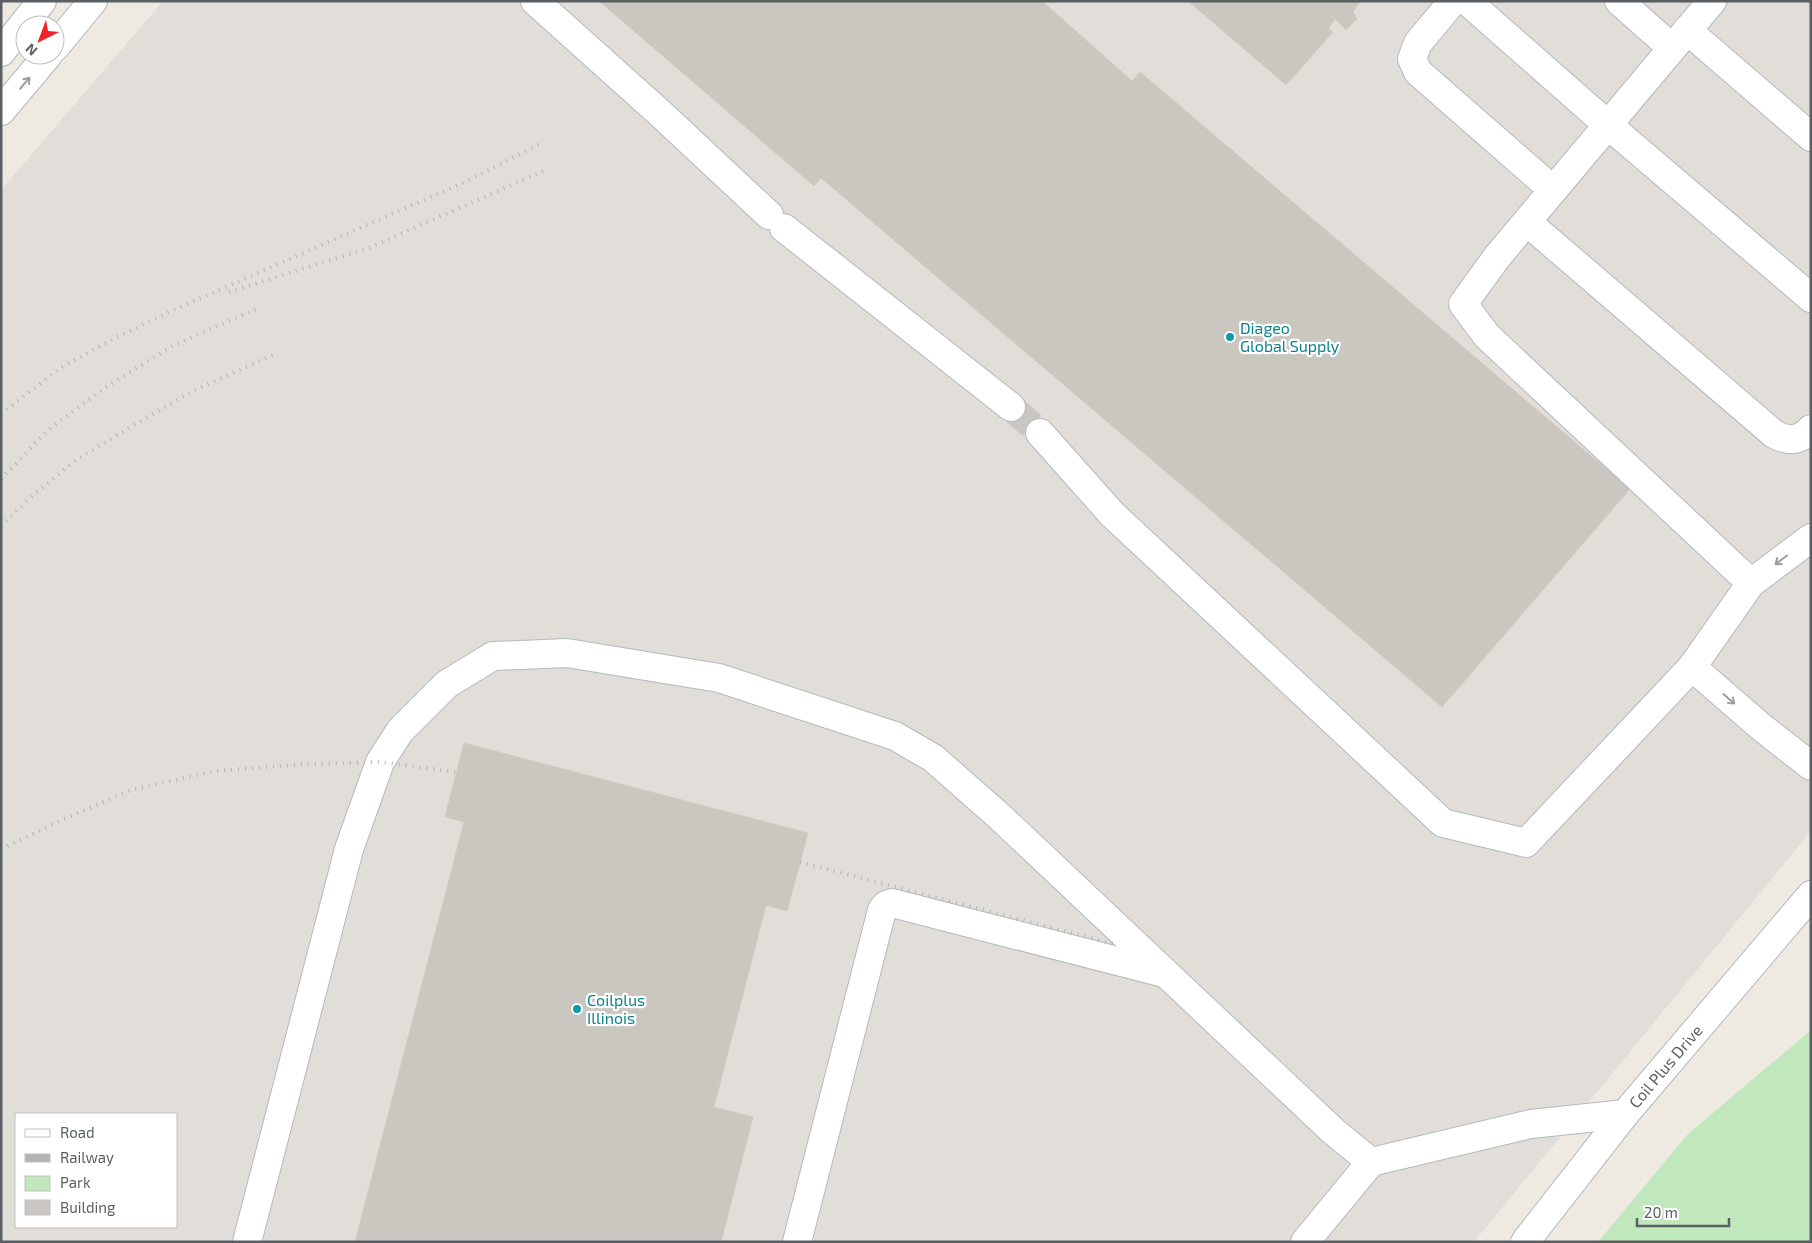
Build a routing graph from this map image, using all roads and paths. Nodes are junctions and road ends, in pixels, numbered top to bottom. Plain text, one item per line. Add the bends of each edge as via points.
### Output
1 (42, 1) edge
2 (93, 1) edge
3 (535, 1) edge
4 (1453, 1) edge
5 (1467, 1) edge
6 (1619, 1) edge
7 (1712, 1) edge
8 (65, 35) edge
9 (1680, 39) junction
10 (1, 52) edge
11 (40, 65) edge
12 (1, 111) edge
13 (1608, 125) junction
14 (1811, 137) edge
15 (1553, 190) junction
16 (1527, 222) junction
17 (1811, 298) edge
18 (1011, 407) tunnel mouth
19 (1811, 429) edge
20 (1040, 433) tunnel mouth
21 (1811, 538) edge
22 (1751, 583) junction
23 (1692, 667) junction
24 (1811, 766) edge
25 (1811, 895) edge
26 (1167, 974) junction
27 (1625, 1114) junction
28 (1371, 1162) junction
29 (247, 1242) edge
30 (797, 1242) edge
31 (1305, 1242) edge
32 (1525, 1242) edge

1 - 10 street
2 - 8 street
3 - 18 street via 776,222
4 - 15 street via 1418,43 1412,59 1418,72
5 - 13 street
6 - 9 street
7 - 9 street
9 - 13 street
9 - 14 street
12 -> 11 street
13 - 15 street
13 - 17 street
15 - 16 street
16 - 19 street via 1774,434 1791,440 1804,436
16 - 22 street via 1463,304 1487,336
20 - 23 street via 1112,514 1444,823 1526,843
21 -> 22 street
22 - 23 street
23 -> 24 street
25 - 27 street, Coil Plus Drive
26 - 28 street via 1333,1131
26 - 29 street via 933,758 895,736 719,678 567,653 493,656 447,684 400,731 380,762 349,849
26 - 30 street via 892,903 886,906 882,910
27 - 28 street via 1531,1124
27 - 32 street, Coil Plus Drive
28 - 31 street

